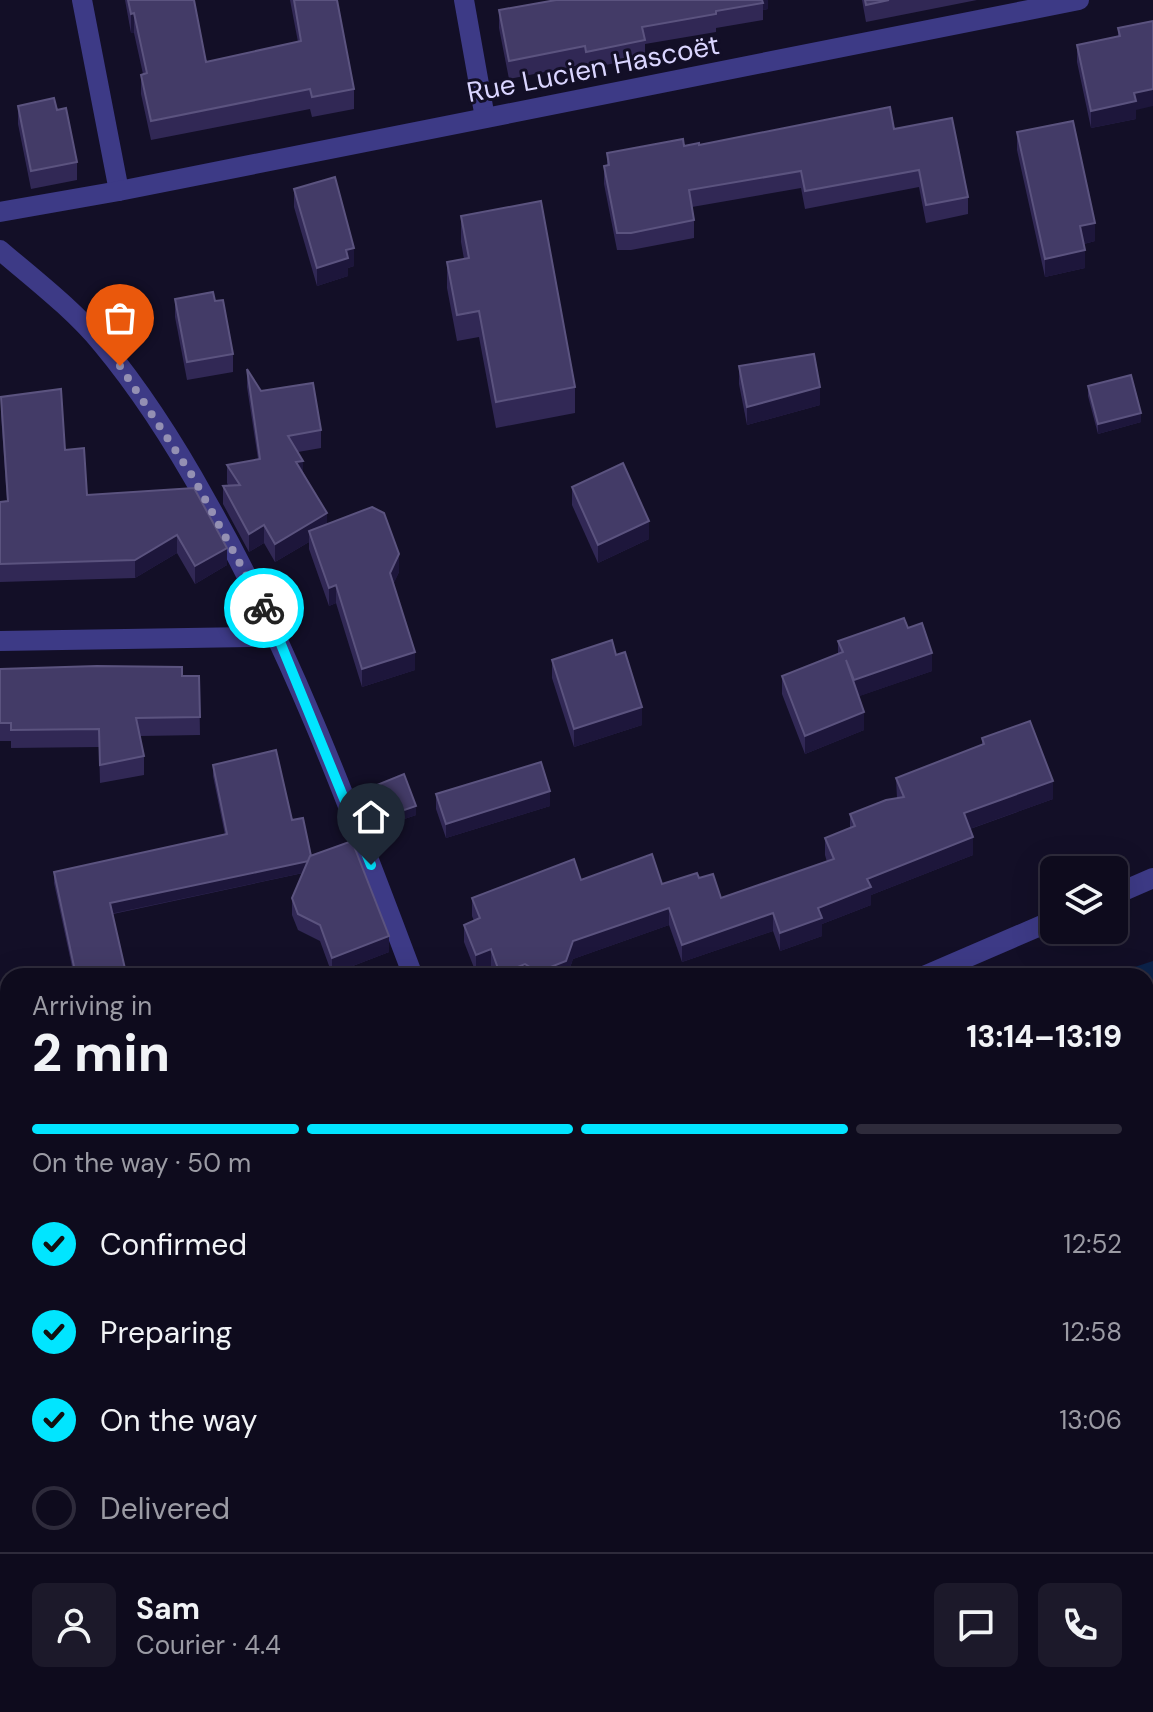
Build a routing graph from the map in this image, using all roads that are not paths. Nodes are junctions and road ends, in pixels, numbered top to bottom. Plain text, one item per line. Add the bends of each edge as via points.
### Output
1 (82, 0) edge
2 (464, 0) edge
3 (1079, 0) edge
4 (485, 118) junction
5 (119, 191) junction
6 (0, 212) edge
7 (0, 250) edge
8 (276, 632) junction
9 (0, 641) edge
10 (1153, 878) edge
11 (1128, 889) edge
12 (1040, 926) edge
13 (410, 968) edge
14 (943, 968) edge

1 - 5 street
2 - 4 street
3 - 4 street, Rue Lucien Hascoët
4 - 5 street, Rue Lucien Hascoët
5 - 6 street, Rue Lucien Hascoët
7 - 8 street via 80,320 120,366 193,477
8 - 9 street via 250,637
8 - 13 street
10 - 11 street
12 - 14 street

